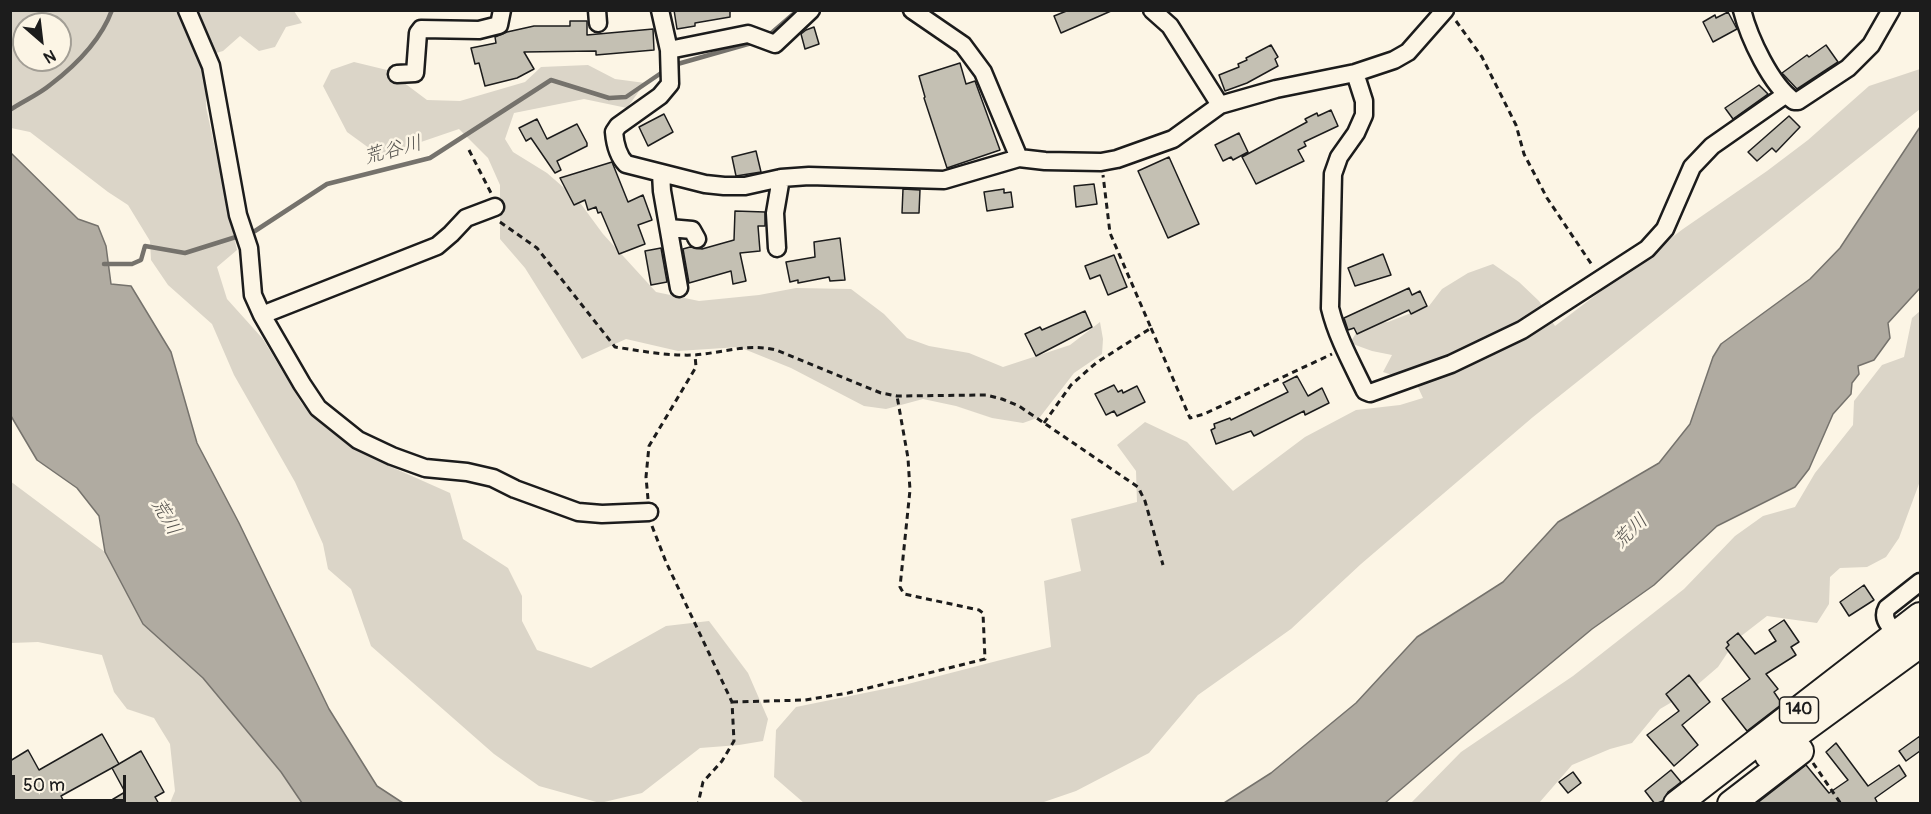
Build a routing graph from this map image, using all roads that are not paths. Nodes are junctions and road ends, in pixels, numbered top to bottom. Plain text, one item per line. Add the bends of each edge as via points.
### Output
1 (187, 10) edge
2 (502, 10) edge
3 (660, 10) edge
4 (811, 10) edge
5 (912, 10) edge
6 (1152, 10) edge
7 (1742, 10) edge
8 (1891, 10) edge
9 (1449, 14) edge
10 (669, 50) junction
11 (1355, 73) junction
12 (398, 74) dead end
13 (1785, 95) junction
14 (1220, 105) junction
15 (1019, 158) junction
16 (661, 173) junction
17 (781, 178) junction
18 (495, 207) road end
19 (669, 228) junction
20 (697, 239) dead end
21 (777, 248) dead end
22 (679, 288) dead end
23 (262, 315) junction
24 (649, 512) road end
25 (1920, 582) edge
26 (1920, 616) edge
27 (1897, 635) junction
28 (1920, 644) edge
29 (1920, 662) edge
30 (1806, 737) junction
31 (1677, 804) edge
32 (1700, 804) edge
33 (1716, 804) edge
34 (1731, 804) edge

1 - 23 street via 211,66 238,215 249,248 253,295
2 - 12 street via 499,25 479,30 421,29 415,73
3 - 10 street
4 - 10 street via 775,44 748,34
5 - 15 street via 963,45 983,72
6 - 14 street via 1170,26
7 - 13 street via 1762,60
8 - 13 street via 1871,45 1848,68 1798,100
9 - 11 street via 1408,52
10 - 16 street via 670,84 614,132 615,144 626,164
11 - 13 street via 1364,115 1339,157 1334,174 1330,308 1365,391 1370,393 1451,364 1531,325 1647,249 1665,230 1692,167 1712,146
11 - 14 street
14 - 15 street via 1173,139 1117,159 1101,162
15 - 17 street via 944,180
16 - 17 street via 724,186
16 - 19 street
17 - 21 street via 775,213
18 - 23 street via 466,218 437,246
19 - 20 street via 692,230
19 - 22 street
23 - 24 street via 318,408 358,440 425,468 493,478 578,512
25 - 27 street via 1884,613
26 - 27 highway, 140
27 - 31 highway, 140
28 - 30 highway, 140
29 - 30 highway, 140
30 - 32 highway, 140
30 - 33 highway, 140
30 - 34 highway, 140

